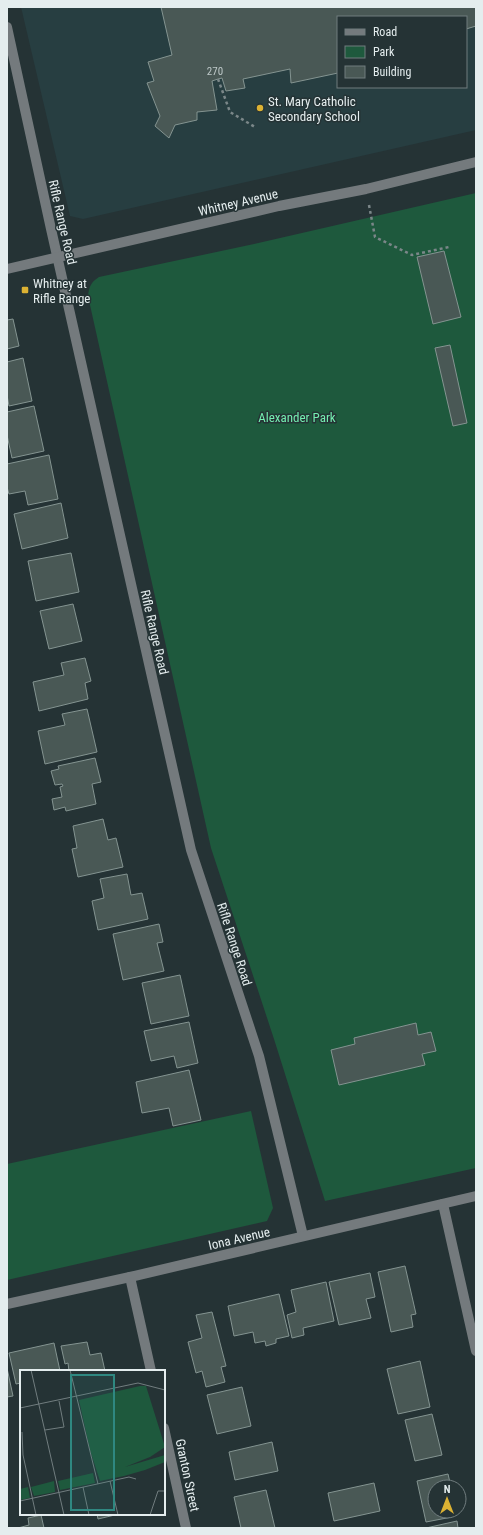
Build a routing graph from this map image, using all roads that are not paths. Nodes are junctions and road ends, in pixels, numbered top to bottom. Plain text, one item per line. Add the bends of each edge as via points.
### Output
1 (7, 27) edge
2 (476, 162) edge
3 (57, 258) junction
4 (7, 269) edge
5 (476, 1196) edge
6 (443, 1204) junction
7 (303, 1236) junction
8 (130, 1277) junction
9 (7, 1304) edge
10 (476, 1351) edge
11 (151, 1370) edge
12 (165, 1433) edge
13 (186, 1528) edge

1 - 3 street, Rifle Range Road
2 - 3 street, Whitney Avenue
3 - 4 street, Whitney Avenue
3 - 7 street, Rifle Range Road via 191,850 259,1056
5 - 6 street, Iona Avenue
6 - 7 street, Iona Avenue
6 - 10 street
7 - 8 street, Iona Avenue
8 - 9 street, Iona Avenue
8 - 11 street
12 - 13 street, Granton Street

